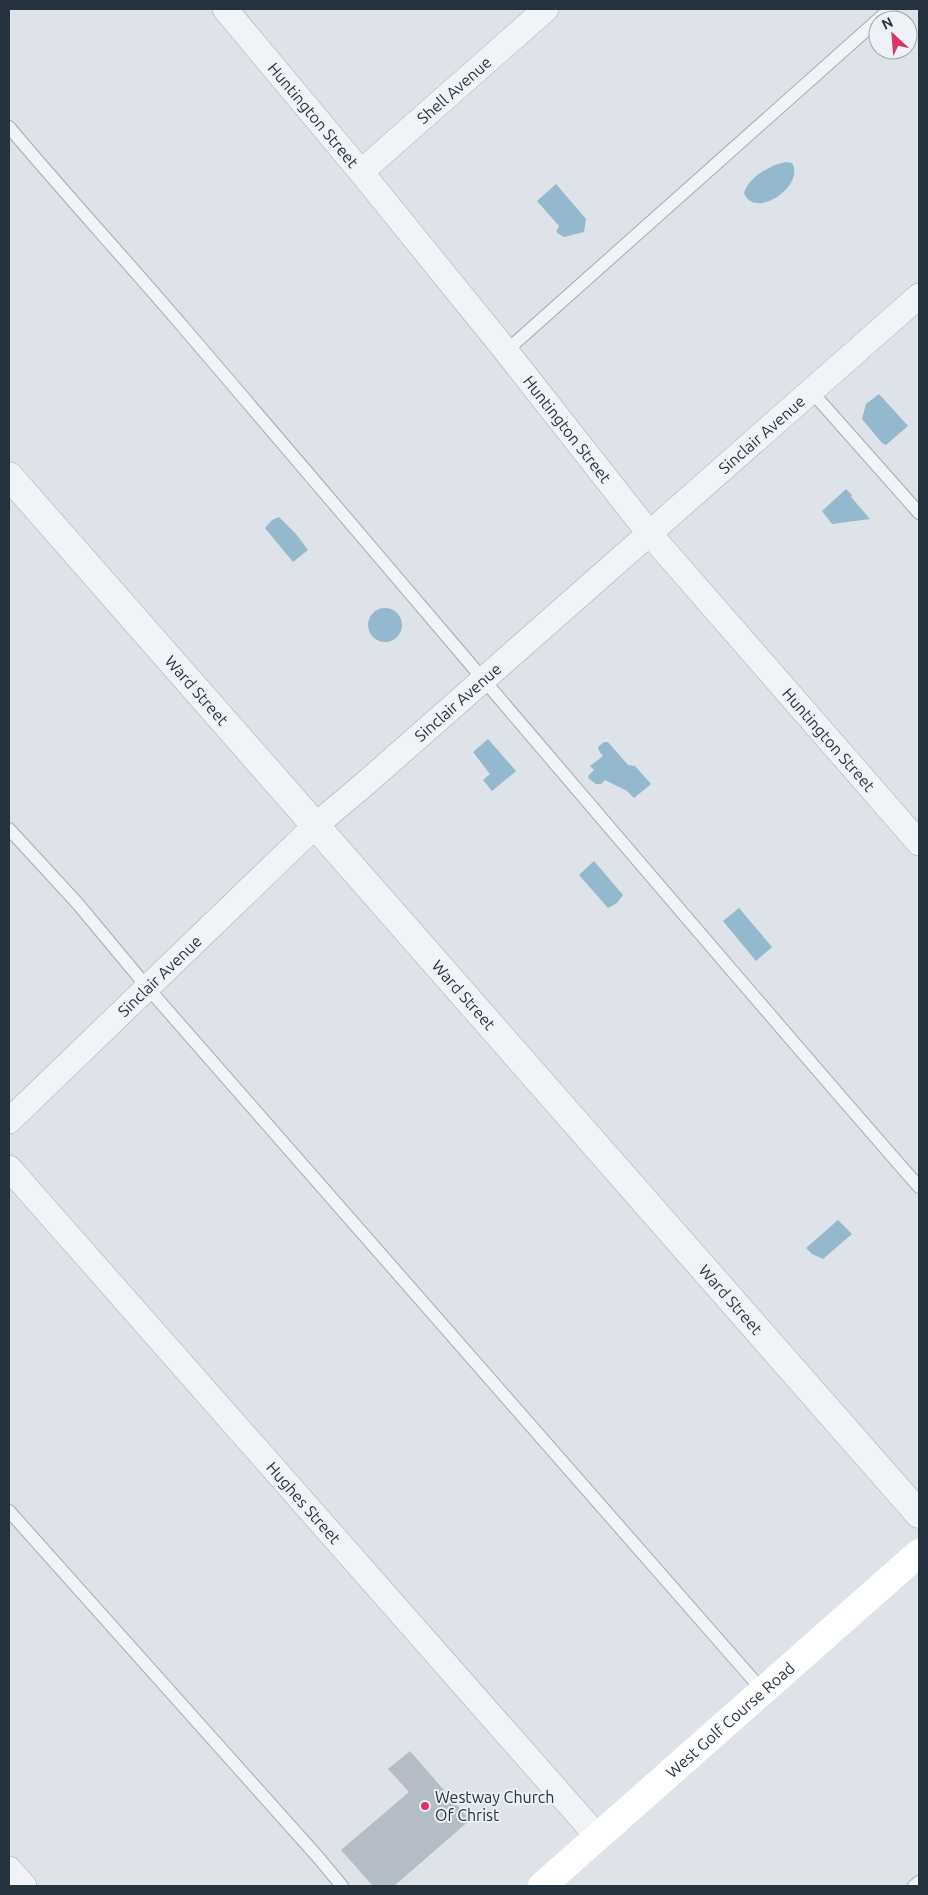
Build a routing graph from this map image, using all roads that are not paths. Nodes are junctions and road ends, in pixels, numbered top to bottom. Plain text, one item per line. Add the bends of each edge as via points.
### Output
1 (225, 9) edge
2 (546, 9) edge
3 (890, 9) edge
4 (9, 127) edge
5 (361, 172) junction
6 (919, 296) edge
7 (506, 351) junction
8 (811, 391) junction
9 (9, 476) edge
10 (919, 514) edge
11 (649, 533) junction
12 (483, 680) junction
13 (316, 826) junction
14 (9, 829) edge
15 (919, 843) edge
16 (148, 988) junction
17 (9, 1122) edge
18 (9, 1168) edge
19 (919, 1187) edge
20 (9, 1511) edge
21 (919, 1514) edge
22 (919, 1553) edge
23 (763, 1691) junction
24 (598, 1837) junction
25 (9, 1869) edge
26 (919, 1882) edge
27 (24, 1886) edge
28 (342, 1886) edge
29 (542, 1886) edge
30 (914, 1886) edge

1 - 5 street, Huntington Street
2 - 5 street, Shell Avenue
3 - 7 lane
4 - 12 lane
5 - 7 street, Huntington Street
6 - 8 street, Sinclair Avenue
7 - 11 street, Huntington Street
8 - 10 lane
8 - 11 street, Sinclair Avenue
9 - 13 street, Ward Street
11 - 12 street, Sinclair Avenue
11 - 15 street, Huntington Street
12 - 13 street, Sinclair Avenue
12 - 19 lane
13 - 16 street, Sinclair Avenue
13 - 21 street, Ward Street
14 - 16 lane via 78,904
16 - 17 street, Sinclair Avenue
16 - 23 lane
18 - 24 street, Hughes Street
20 - 28 lane
22 - 23 main road, West Golf Course Road
23 - 24 main road, West Golf Course Road
24 - 29 main road, West Golf Course Road
25 - 27 street
26 - 30 lane

